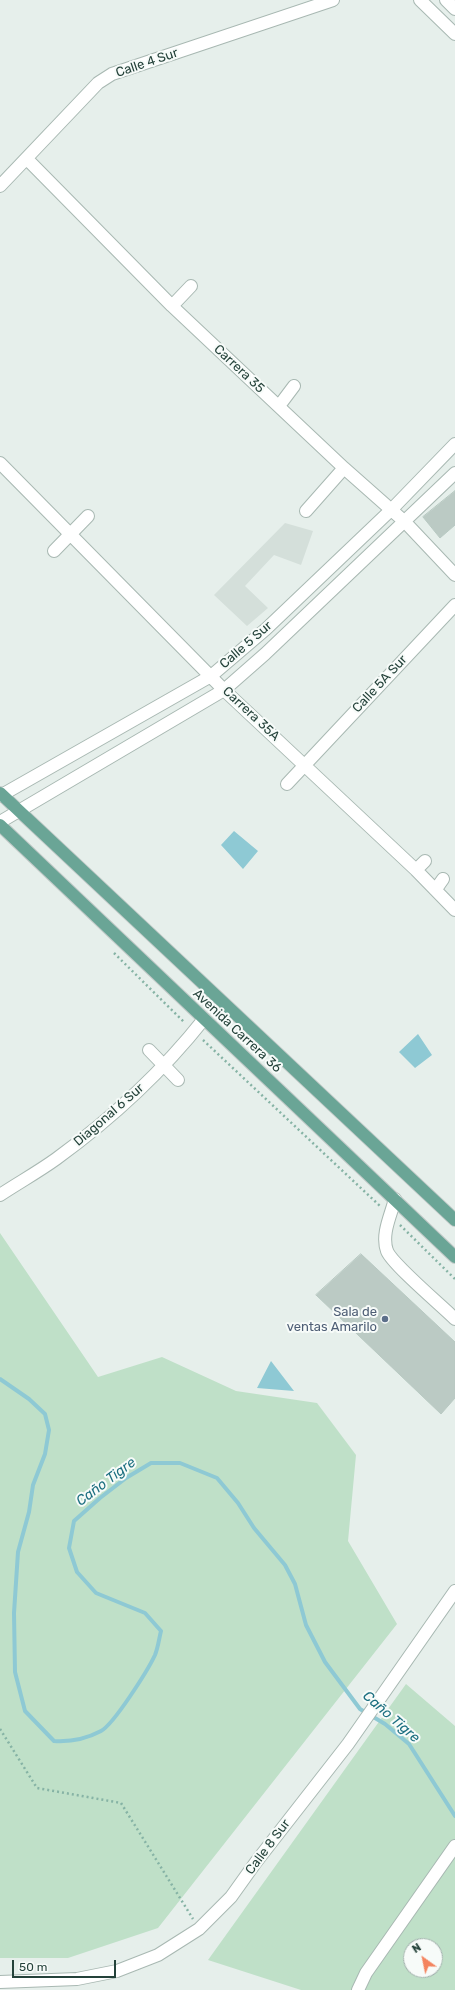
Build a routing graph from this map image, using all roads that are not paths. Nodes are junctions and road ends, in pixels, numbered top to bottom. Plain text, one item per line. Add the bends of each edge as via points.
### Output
1 (333, 0) edge
2 (420, 0) edge
3 (446, 0) edge
4 (455, 9) edge
5 (455, 34) edge
6 (27, 158) junction
7 (0, 186) edge
8 (191, 286) dead end
9 (172, 306) junction
10 (294, 386) dead end
11 (279, 406) junction
12 (455, 444) edge
13 (0, 463) edge
14 (344, 468) junction
15 (455, 473) edge
16 (392, 509) junction
17 (306, 511) dead end
18 (88, 516) dead end
19 (405, 522) junction
20 (69, 535) junction
21 (54, 551) dead end
22 (455, 575) edge
23 (455, 605) edge
24 (211, 676) junction
25 (224, 690) junction
26 (305, 764) junction
27 (287, 784) dead end
28 (1, 795) edge
29 (18, 812) junction
30 (0, 824) edge
31 (425, 861) dead end
32 (416, 870) junction
33 (443, 879) dead end
34 (436, 890) junction
35 (455, 910) edge
36 (204, 1019) junction
37 (149, 1050) dead end
38 (164, 1065) junction
39 (178, 1080) dead end
40 (0, 1195) edge
41 (395, 1199) junction
42 (455, 1220) edge
43 (455, 1257) edge
44 (455, 1319) edge
45 (455, 1591) edge
46 (455, 1846) edge
47 (0, 1982) edge
48 (358, 1990) edge

1 - 6 street, Calle 4 Sur via 112,74 98,83
2 - 5 street
3 - 4 street
6 - 7 street, Calle 4 Sur
6 - 9 street, Carrera 35
8 - 9 street
9 - 11 street, Carrera 35
10 - 11 street
11 - 14 street, Carrera 35
12 - 16 street, Calle 5 Sur
13 - 20 street, Carrera 35A
14 - 16 street, Carrera 35
14 - 17 street
15 - 19 street, Calle 5 Sur
16 - 19 street, Carrera 35
16 - 24 street, Calle 5 Sur via 266,629
18 - 20 street
19 - 22 street, Carrera 35
19 - 25 street, Calle 5 Sur
20 - 21 street
20 - 24 street, Carrera 35A
23 - 26 street, Calle 5A Sur
24 - 25 street, Carrera 35A
24 - 28 street, Calle 5 Sur
25 - 26 street, Carrera 35A
25 - 29 street, Calle 5 Sur
26 - 27 street, Calle 5A Sur
26 - 32 street, Carrera 35A
28 - 29 main road, Avenida Carrera 36
29 - 30 street, Calle 5 Sur
29 - 42 main road, Avenida Carrera 36
30 - 36 main road, Avenida Carrera 36
31 - 32 street
32 - 34 street, Carrera 35A
33 - 34 street
34 - 35 street, Carrera 35A
36 - 38 street, Diagonal 6 Sur
36 - 41 main road, Avenida Carrera 36
37 - 38 street
38 - 39 street
38 - 40 street, Diagonal 6 Sur via 90,1133 55,1160
41 - 43 main road, Avenida Carrera 36
41 - 44 street via 386,1231 387,1251
45 - 47 street, Calle 8 Sur via 348,1744 231,1897 199,1929 158,1955 117,1971 77,1979
46 - 48 street via 366,1973

